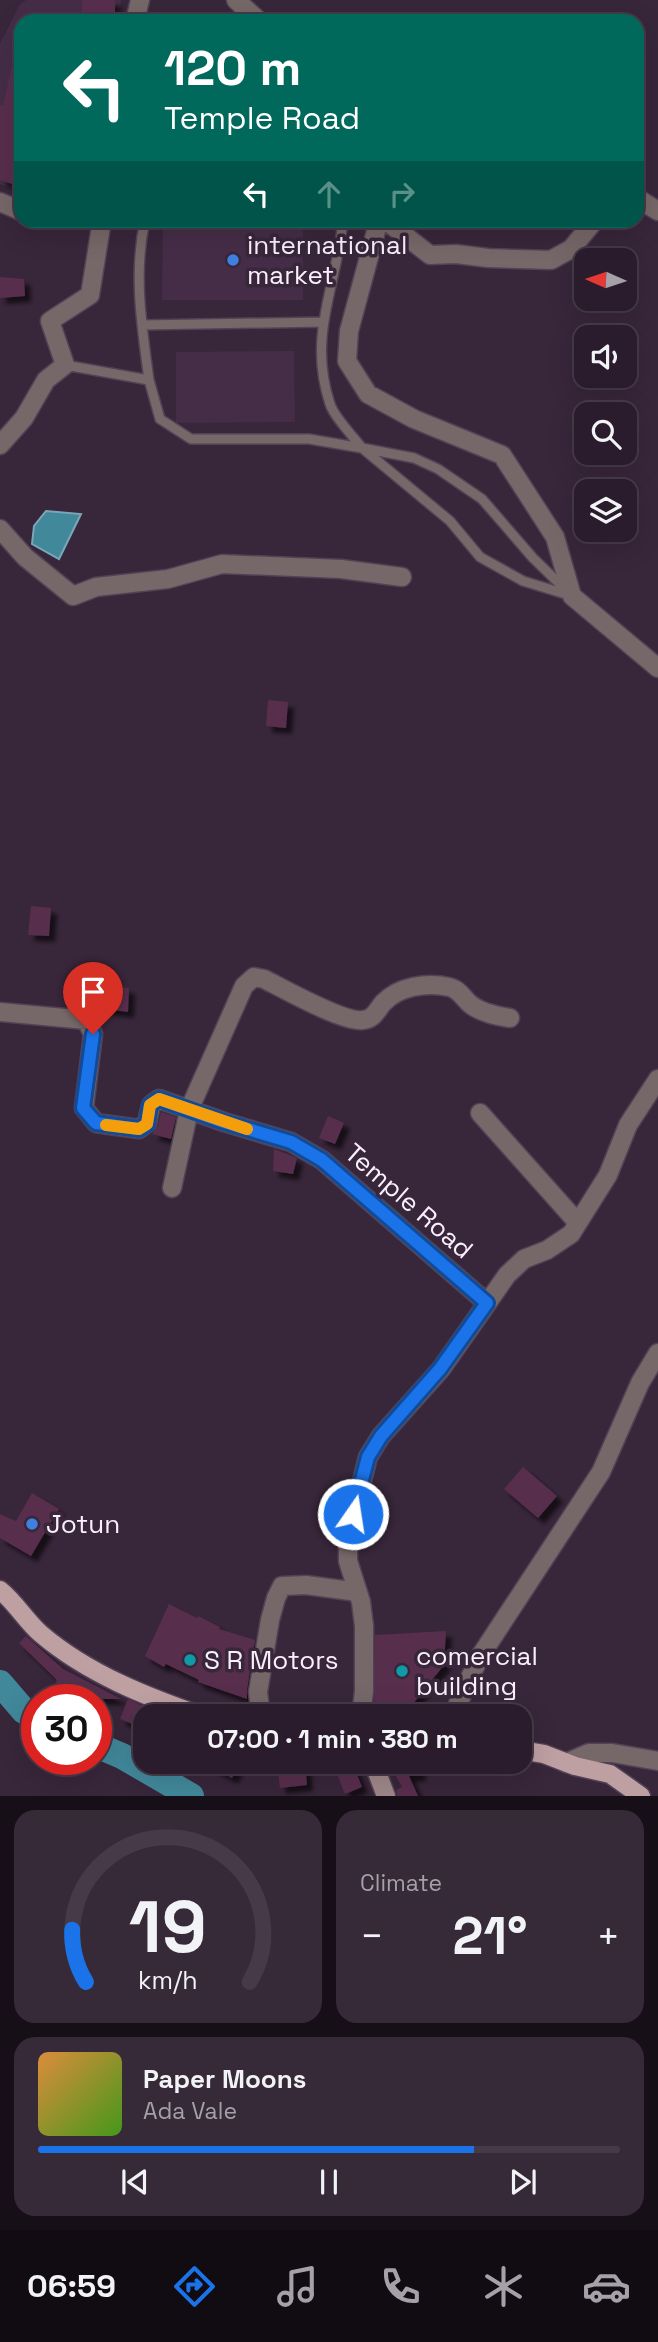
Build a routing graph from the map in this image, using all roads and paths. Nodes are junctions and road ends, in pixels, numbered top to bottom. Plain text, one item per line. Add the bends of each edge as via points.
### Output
1 (236, 0) edge
2 (251, 14) edge
3 (101, 228) edge
4 (143, 228) edge
5 (343, 228) edge
6 (377, 228) edge
7 (395, 228) edge
8 (588, 228) edge
9 (324, 322) junction
10 (142, 325) junction
11 (65, 365) junction
12 (149, 380) junction
13 (0, 444) edge
14 (362, 447) junction
15 (0, 529) edge
16 (402, 577) dead end
17 (572, 596) junction
18 (658, 668) edge
19 (0, 1013) edge
20 (510, 1018) dead end
21 (658, 1079) edge
22 (189, 1110) junction
23 (480, 1113) dead end
24 (172, 1188) dead end
25 (578, 1223) junction
26 (487, 1303) junction
27 (658, 1353) edge
28 (0, 1590) edge
29 (358, 1592) junction
30 (173, 1704) edge
31 (259, 1704) edge
32 (362, 1704) edge
33 (458, 1704) edge
34 (532, 1752) edge
35 (658, 1761) edge
36 (566, 1763) junction
37 (378, 1774) edge
38 (386, 1796) edge
39 (641, 1796) edge

1 - 2 street
3 - 11 street via 90,295 50,321
4 - 10 lane
5 - 9 lane
6 - 17 street via 349,331 347,361 369,394 414,419 502,455 555,537
7 - 8 street via 430,255 551,260 571,249
9 - 10 lane
9 - 14 lane via 320,351 330,406
10 - 12 lane
11 - 12 lane
11 - 13 street via 47,380 24,418
12 - 14 lane via 160,419 191,439 309,439
14 - 17 lane via 450,521 480,557 523,581
14 - 17 lane via 414,458 482,499
15 - 16 street via 25,557 73,596 96,587 168,579 222,564 341,569
17 - 18 street
19 - 22 street, Temple Road via 86,1020 93,1034 83,1108 96,1123 139,1129 147,1124 150,1105 159,1099
20 - 22 street via 471,1005 450,987 410,986 384,1002 375,1015 364,1020 345,1018 254,977 244,986
21 - 25 street via 628,1125 608,1175
22 - 24 street
22 - 26 street, Temple Road via 291,1142 322,1160
23 - 25 street
25 - 26 street via 571,1234 547,1250 524,1259
26 - 29 street via 368,1457 348,1537 348,1562
27 - 33 street via 601,1472 478,1658
28 - 30 main road via 38,1632 65,1653 97,1673
29 - 31 street via 282,1586 270,1620
29 - 32 street via 363,1626
34 - 36 main road
35 - 36 street via 589,1753
36 - 39 main road via 610,1774
37 - 38 main road

